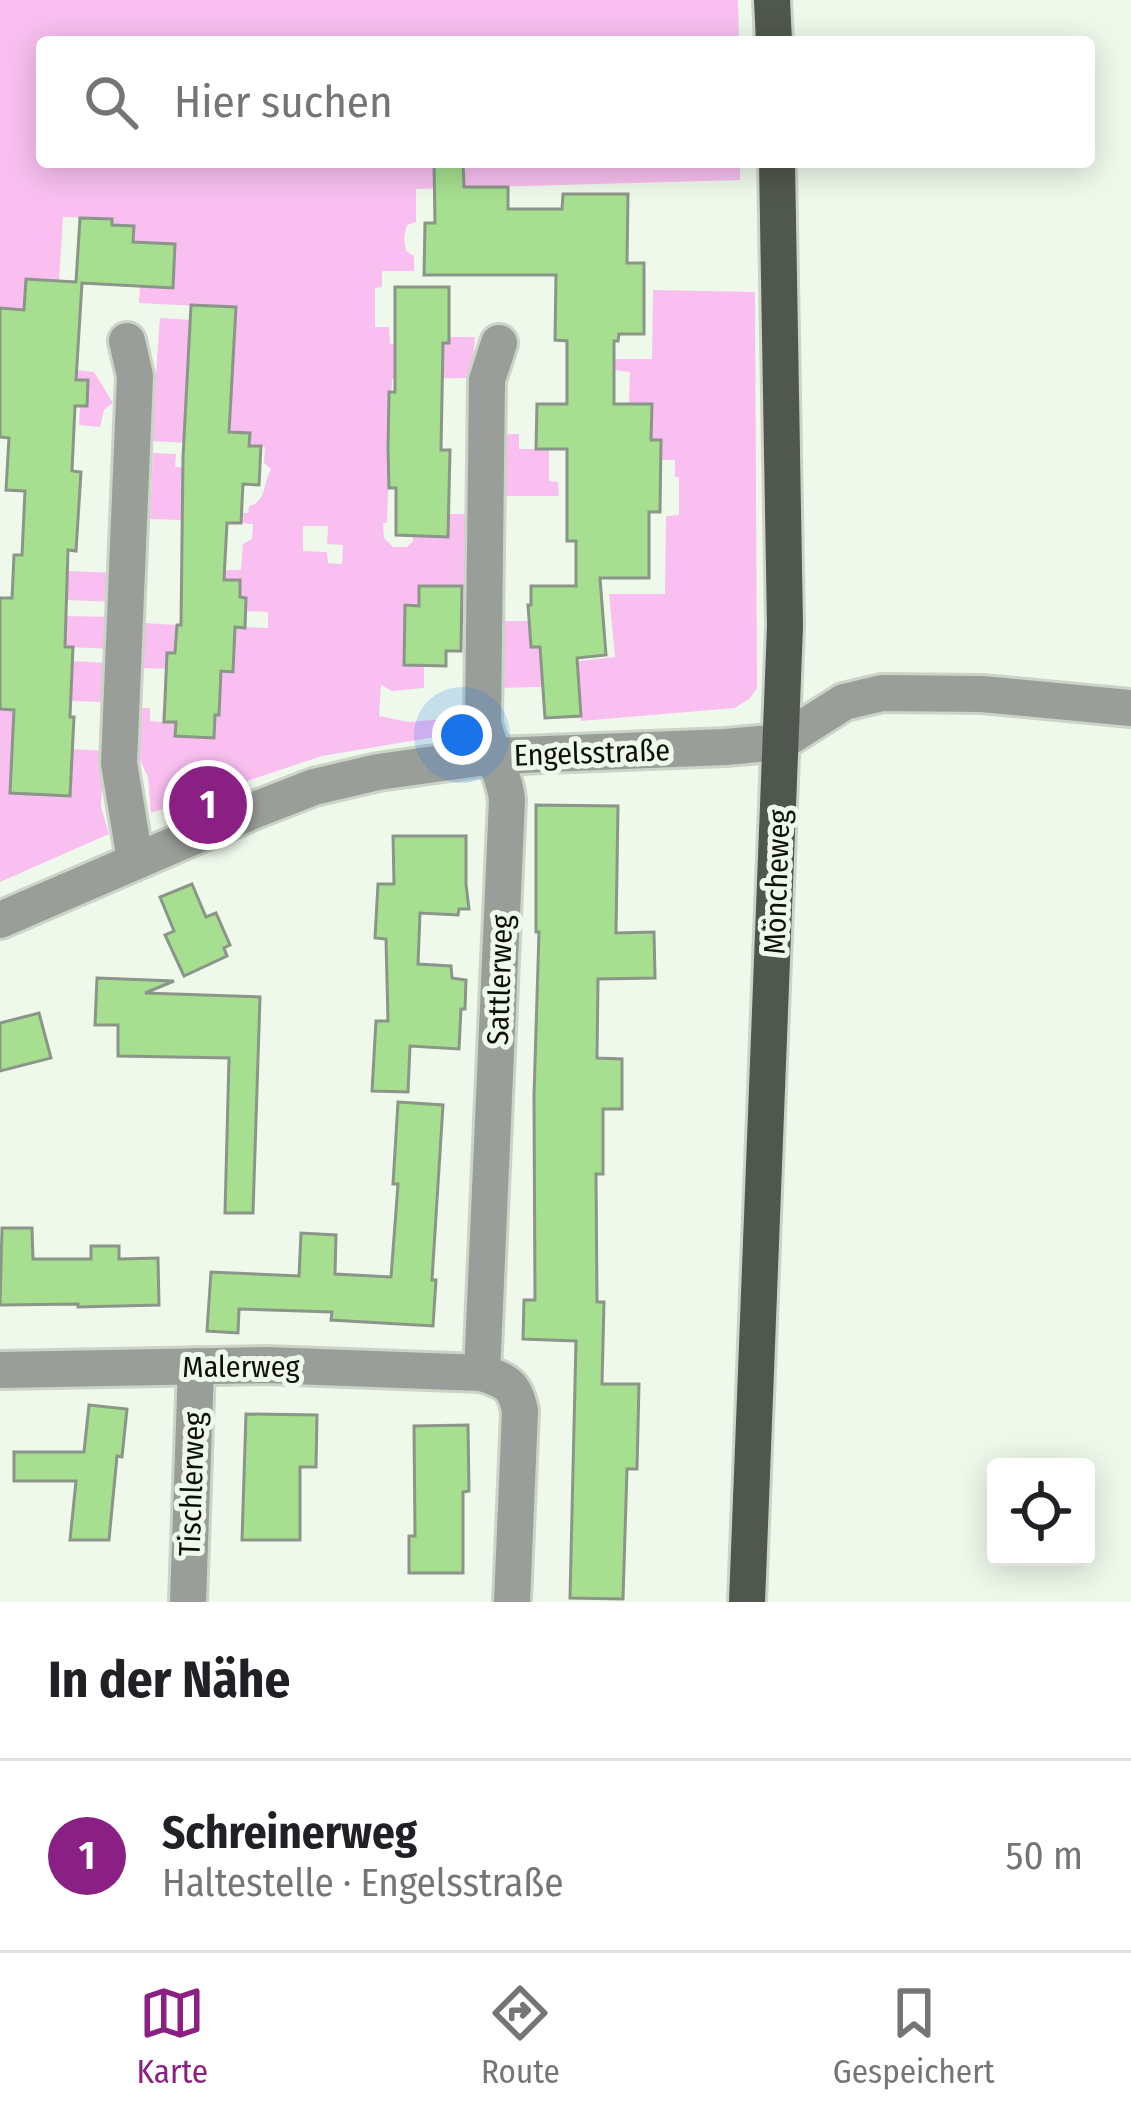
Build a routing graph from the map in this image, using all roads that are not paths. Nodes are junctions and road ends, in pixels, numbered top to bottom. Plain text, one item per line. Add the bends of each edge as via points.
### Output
1 (772, 0) edge
2 (774, 36) edge
3 (777, 168) edge
4 (128, 341) dead end
5 (499, 343) dead end
6 (1131, 708) edge
7 (781, 742) junction
8 (493, 756) junction
9 (135, 860) junction
10 (0, 920) edge
11 (196, 1366) junction
12 (0, 1370) edge
13 (482, 1373) junction
14 (188, 1602) edge
15 (512, 1602) edge
16 (747, 1602) edge

1 - 2 main road
3 - 7 main road, Möncheweg
4 - 9 street via 135,396 119,763
5 - 8 street, Sattlerweg via 487,380 482,722
6 - 7 street via 882,693 844,703
7 - 8 street, Engelsstraße
7 - 16 main road, Möncheweg
8 - 9 street, Engelsstraße via 314,787
8 - 13 street, Sattlerweg via 507,800
9 - 10 street, Engelsstraße
11 - 12 street, Malerweg
11 - 13 street, Malerweg
11 - 14 street, Tischlerweg
13 - 15 street via 516,1392 520,1412

